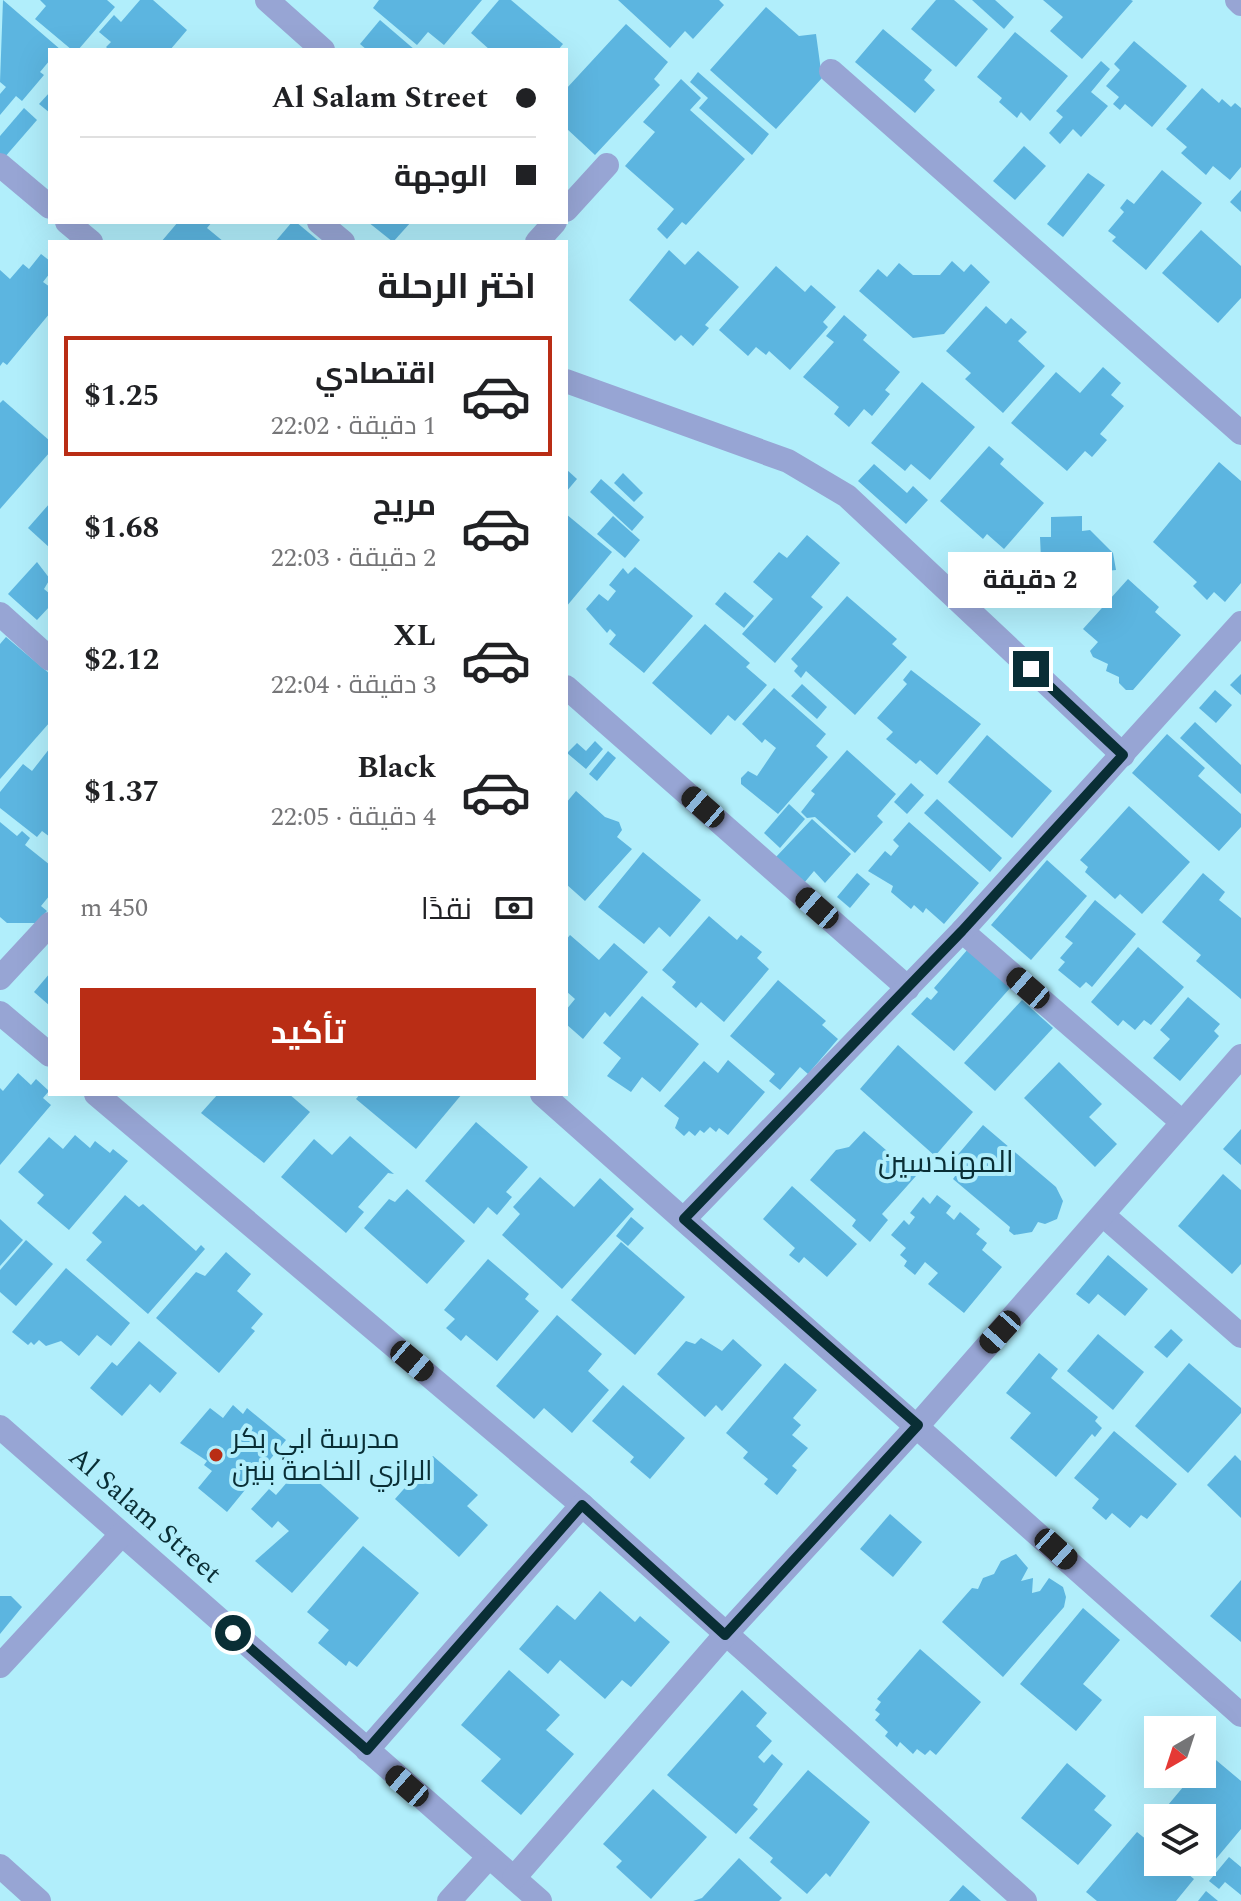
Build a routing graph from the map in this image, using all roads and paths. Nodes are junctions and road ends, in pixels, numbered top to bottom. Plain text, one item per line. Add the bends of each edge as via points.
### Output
1 (267, 0) edge
2 (315, 48) edge
3 (831, 71) dead end
4 (0, 165) edge
5 (607, 165) dead end
6 (48, 205) edge
7 (568, 208) edge
8 (69, 224) edge
9 (321, 224) edge
10 (553, 224) edge
11 (89, 240) edge
12 (341, 240) edge
13 (539, 240) edge
14 (568, 382) edge
15 (1241, 433) edge
16 (0, 614) edge
17 (1241, 623) edge
18 (48, 657) edge
19 (568, 689) edge
20 (1123, 755) junction
21 (48, 926) edge
22 (962, 931) junction
23 (0, 978) edge
24 (908, 988) junction
25 (0, 1013) edge
26 (48, 1053) edge
27 (1241, 1056) edge
28 (98, 1096) edge
29 (544, 1096) edge
30 (1182, 1122) junction
31 (1103, 1215) junction
32 (684, 1219) junction
33 (1241, 1336) edge
34 (918, 1425) junction
35 (0, 1427) edge
36 (582, 1505) junction
37 (121, 1535) junction
38 (725, 1635) junction
39 (0, 1666) edge
40 (1241, 1715) edge
41 (367, 1750) junction
42 (488, 1858) junction
43 (0, 1866) edge
44 (514, 1878) junction
45 (39, 1901) edge
46 (449, 1901) edge
47 (540, 1901) edge
48 (1025, 1901) edge

1 - 2 street
3 - 15 street
4 - 6 street
5 - 7 street
8 - 11 street
9 - 12 street
10 - 13 street
14 - 20 street via 820,477 847,496
16 - 18 street
17 - 20 street
19 - 24 street
20 - 22 street
21 - 23 street
22 - 24 street
22 - 30 street
24 - 32 street
25 - 26 street
27 - 30 street
28 - 36 street
29 - 32 street
30 - 31 street
31 - 33 street
31 - 34 street
32 - 34 street
34 - 38 street
34 - 40 street
35 - 37 street, Al Salam Street
36 - 38 street
36 - 41 street
37 - 39 street
37 - 41 street, Al Salam Street
38 - 44 street
38 - 48 street
41 - 42 street, Al Salam Street
42 - 44 street, Al Salam Street
42 - 46 street
43 - 45 street
44 - 47 street, Al Salam Street

